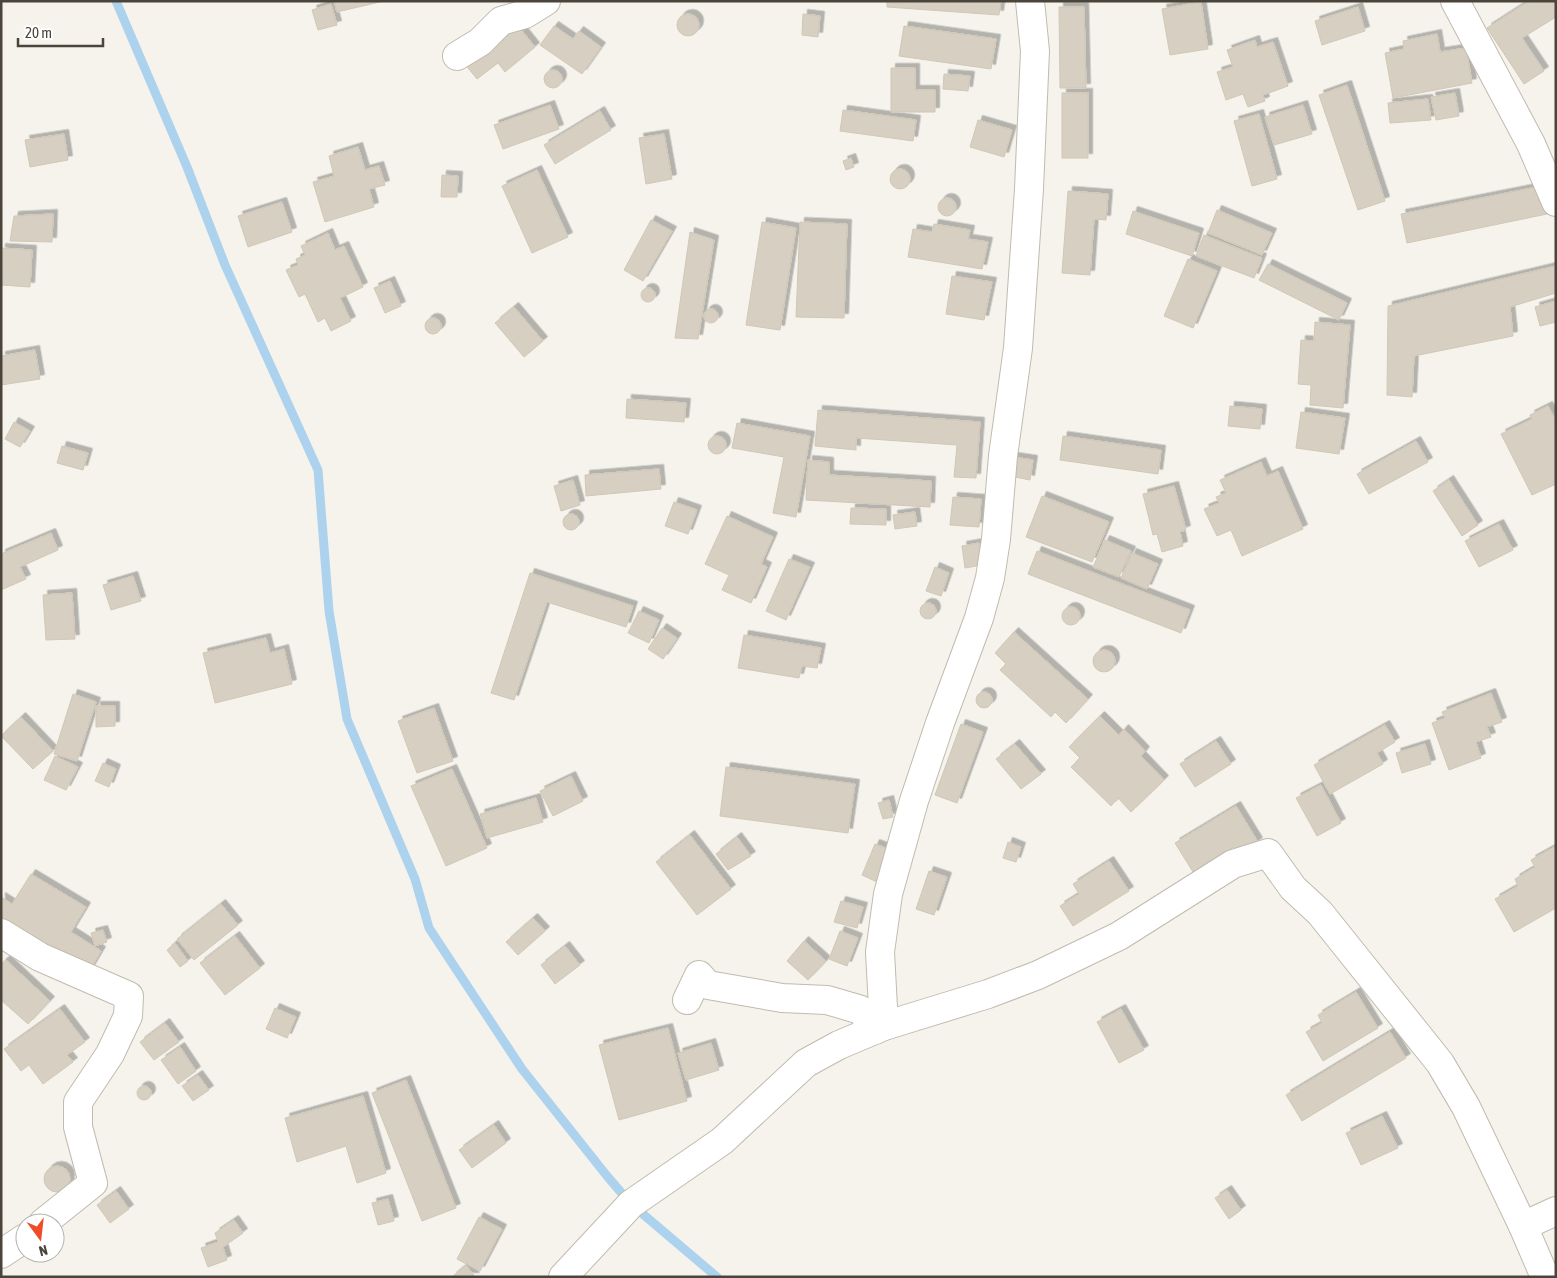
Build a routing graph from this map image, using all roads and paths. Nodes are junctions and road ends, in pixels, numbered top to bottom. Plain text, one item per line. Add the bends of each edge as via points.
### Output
1 (546, 1) edge
2 (1030, 1) edge
3 (1455, 1) edge
4 (457, 56) dead end
5 (1556, 202) edge
6 (1, 933) edge
7 (687, 1000) dead end
8 (879, 1028) junction
9 (1556, 1211) edge
10 (56, 1213) edge
11 (1523, 1226) junction
12 (15, 1245) edge
13 (1, 1254) edge
14 (563, 1277) edge
15 (1545, 1277) edge

1 - 4 street via 525,14 501,21 480,42
2 - 8 street via 1034,60 1029,199 1018,348 1003,456 996,539 979,618 914,801 888,894 880,952
3 - 5 street via 1531,144
6 - 10 street via 40,957 129,996 128,1016 110,1054 78,1102 78,1127 93,1183
7 - 8 street via 699,975 708,985 782,998 828,1000 861,1010
8 - 11 street via 1038,975 1120,936 1233,864 1268,853 1293,888 1320,913 1440,1063 1466,1107
8 - 14 street via 806,1063 722,1141 631,1204
9 - 11 street
11 - 15 street
12 - 13 street

